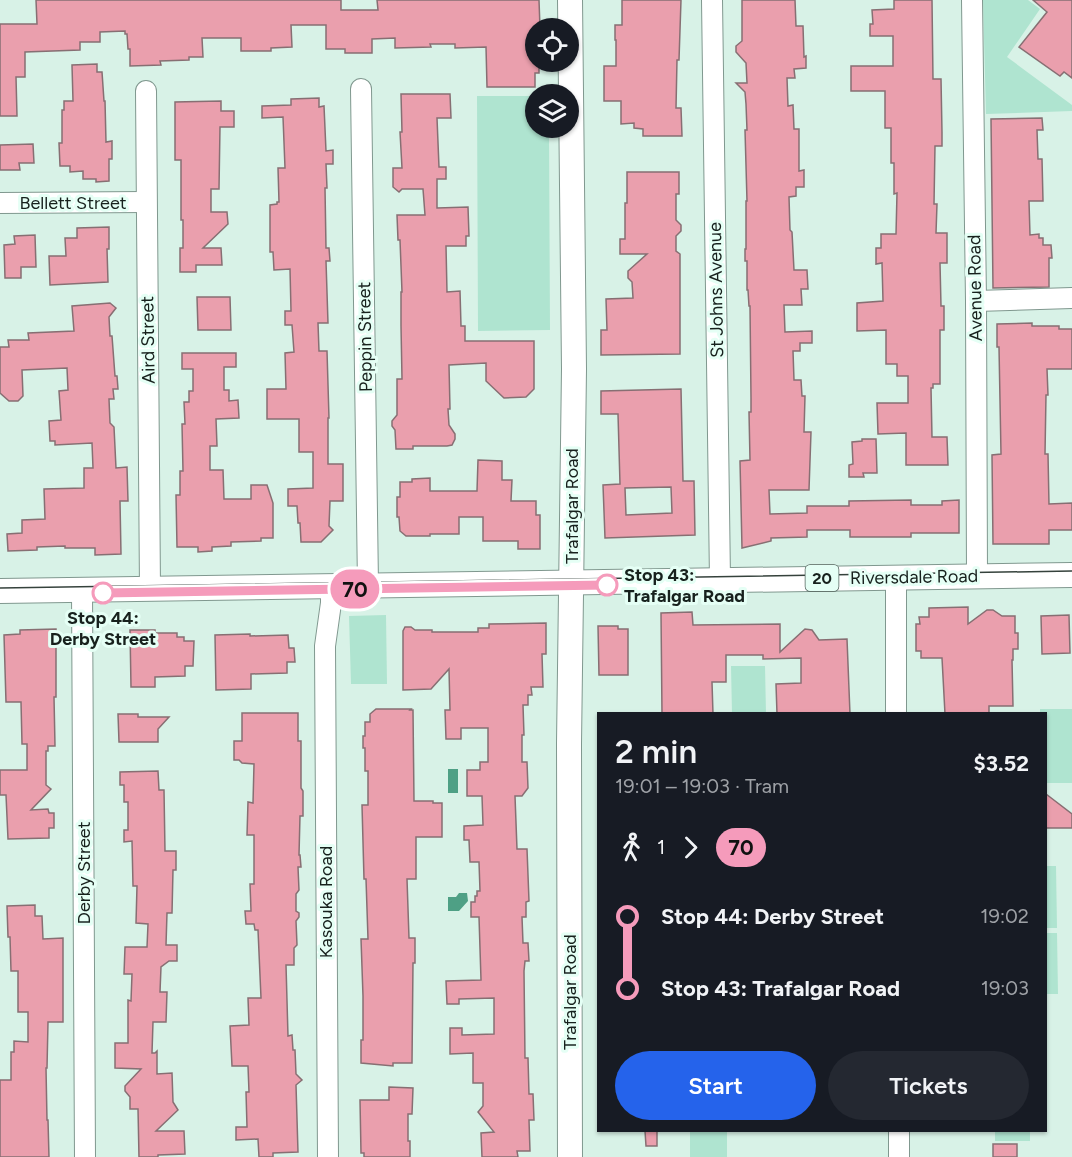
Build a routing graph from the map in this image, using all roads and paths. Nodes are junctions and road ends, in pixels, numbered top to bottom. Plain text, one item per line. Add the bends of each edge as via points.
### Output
1 (570, 0) edge
2 (712, 0) edge
3 (972, 0) edge
4 (361, 88) dead end
5 (146, 91) dead end
6 (146, 202) junction
7 (0, 203) edge
8 (1072, 298) edge
9 (976, 301) junction
10 (1072, 575) edge
11 (977, 576) junction
12 (896, 577) junction
13 (720, 580) junction
14 (572, 582) junction
15 (368, 585) junction
16 (325, 586) junction
17 (150, 588) junction
18 (82, 590) junction
19 (0, 591) edge
20 (896, 712) edge
21 (899, 1132) edge
22 (85, 1157) edge
23 (328, 1157) edge
24 (570, 1157) edge
25 (899, 1157) edge

1 - 14 main road, Trafalgar Road
2 - 13 street, St Johns Avenue
3 - 9 street, Avenue Road
4 - 15 street, Peppin Street
5 - 6 street, Aird Street
6 - 7 street, Bellett Street
6 - 17 street, Aird Street
8 - 9 street
9 - 11 street, Avenue Road
10 - 11 main road, Riversdale Road / 20
11 - 12 main road, Riversdale Road / 20
12 - 13 main road, Riversdale Road / 20
12 - 20 street
13 - 14 main road, Riversdale Road / 20
14 - 15 main road, Riversdale Road / 20
14 - 24 main road, Trafalgar Road
15 - 16 main road, Riversdale Road / 20
16 - 17 main road, Riversdale Road / 20
16 - 23 street, Kasouka Road via 331,603 325,646
17 - 18 main road, Riversdale Road / 20
18 - 19 main road, Riversdale Road / 20
18 - 22 street, Derby Street
21 - 25 street

